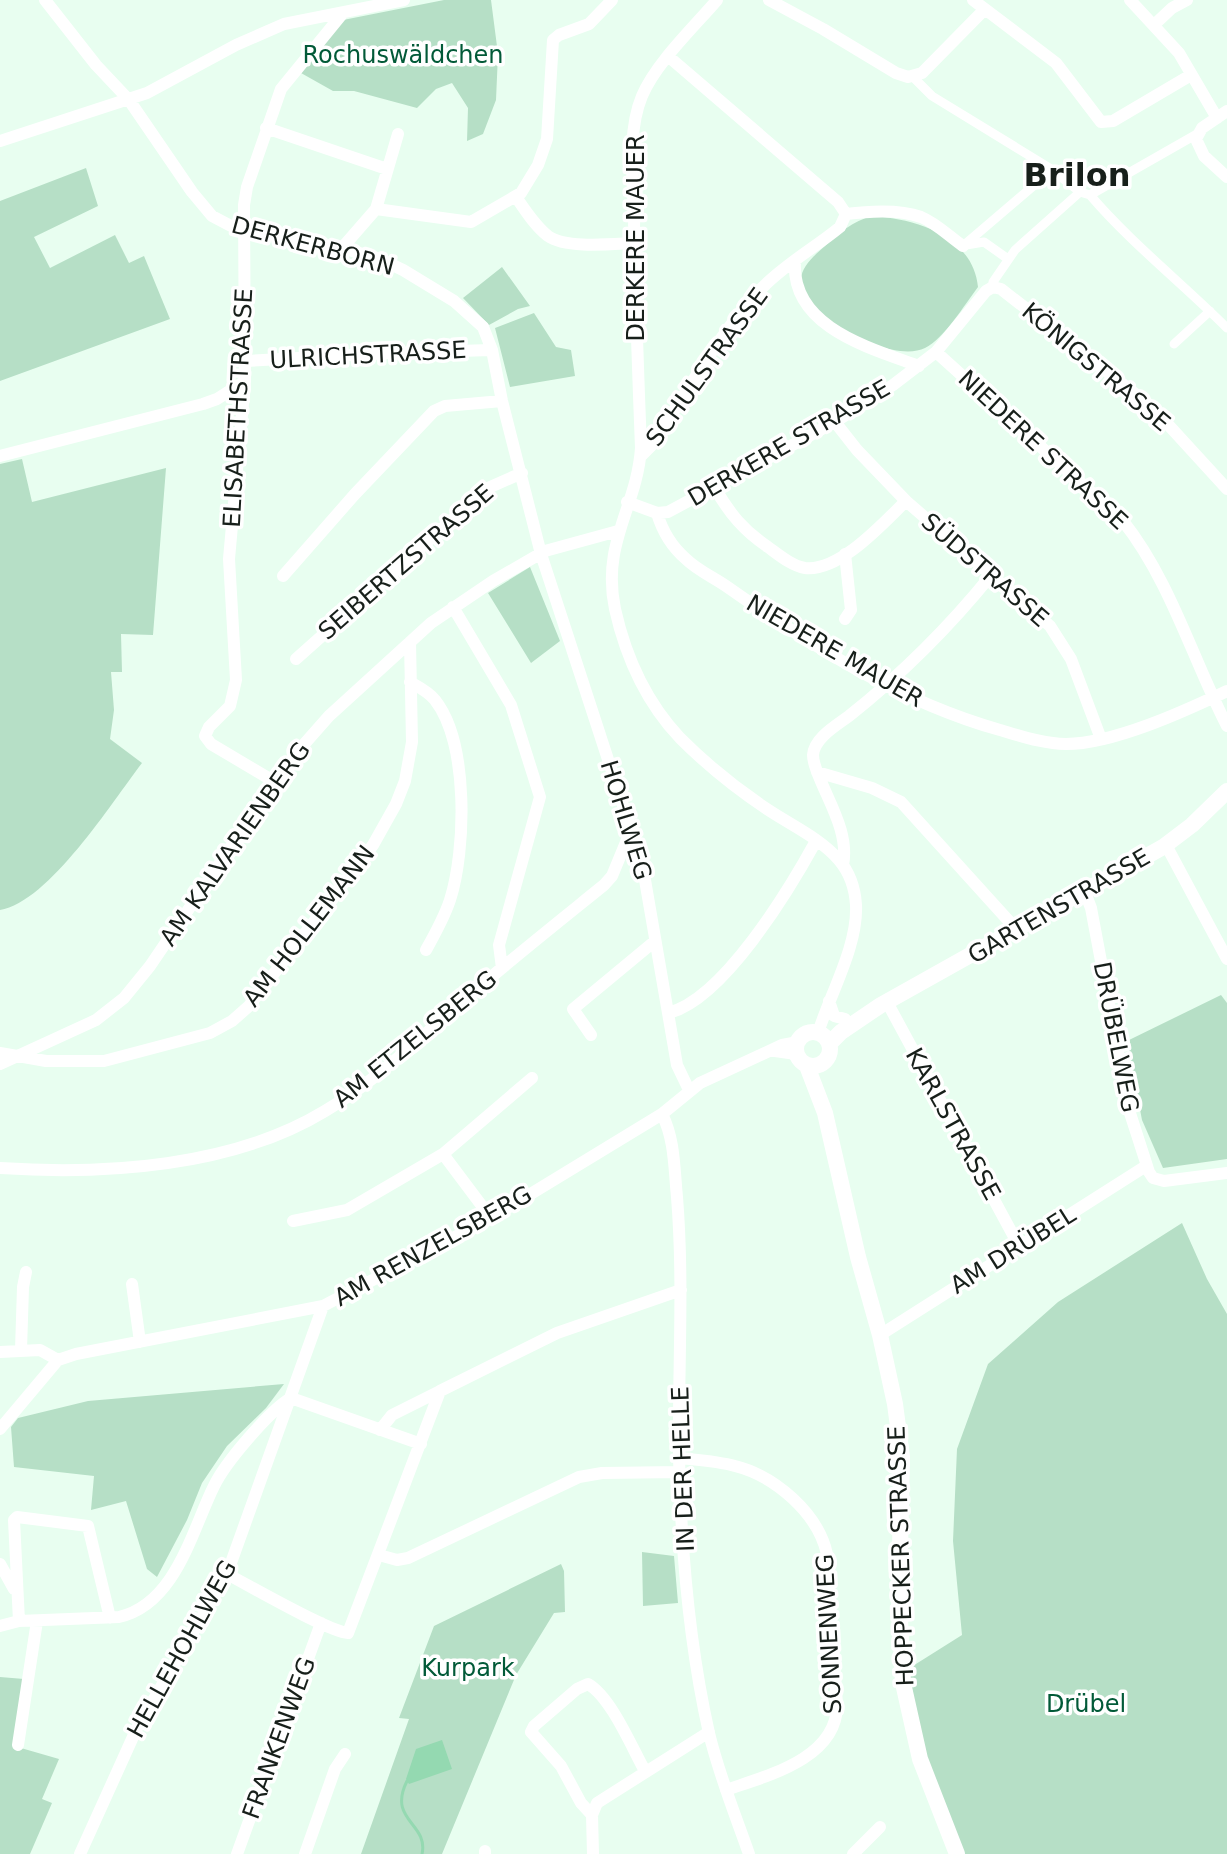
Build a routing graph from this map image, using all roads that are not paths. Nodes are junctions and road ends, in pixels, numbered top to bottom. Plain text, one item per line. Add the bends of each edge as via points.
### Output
1 (45, 0) edge
2 (404, 0) edge
3 (612, 0) edge
4 (717, 0) edge
5 (769, 0) edge
6 (973, 0) edge
7 (1130, 0) edge
8 (1187, 0) edge
9 (984, 10) junction
10 (343, 13) junction
11 (1155, 24) junction
12 (669, 57) junction
13 (1191, 75) junction
14 (913, 77) junction
15 (129, 100) junction
16 (1222, 114) edge
17 (266, 128) junction
18 (398, 134) dead end
19 (1197, 134) junction
20 (0, 141) edge
21 (387, 169) junction
22 (1052, 170) junction
23 (1227, 177) edge
24 (1085, 194) junction
25 (516, 197) junction
26 (376, 209) junction
27 (846, 214) junction
28 (244, 227) junction
29 (634, 243) junction
30 (963, 246) junction
31 (342, 248) junction
32 (1008, 259) junction
33 (795, 262) junction
34 (993, 287) junction
35 (1210, 311) junction
36 (1227, 328) edge
37 (1174, 344) dead end
38 (492, 350) junction
39 (936, 352) junction
40 (245, 361) junction
41 (919, 366) junction
42 (245, 381) junction
43 (502, 401) junction
44 (835, 422) junction
45 (0, 456) edge
46 (640, 457) junction
47 (522, 473) junction
48 (715, 488) junction
49 (1227, 489) edge
50 (906, 501) junction
51 (627, 502) junction
52 (657, 513) junction
53 (618, 531) junction
54 (541, 554) junction
55 (845, 554) junction
56 (992, 574) junction
57 (283, 576) dead end
58 (453, 607) junction
59 (845, 619) dead end
60 (410, 642) junction
61 (296, 659) dead end
62 (410, 682) junction
63 (887, 686) junction
64 (1227, 691) edge
65 (1213, 698) junction
66 (1227, 726) edge
67 (1101, 739) junction
68 (817, 772) junction
69 (275, 782) junction
70 (1227, 791) edge
71 (631, 830) junction
72 (816, 841) junction
73 (1166, 845) junction
74 (843, 865) junction
75 (1084, 890) junction
76 (1016, 929) junction
77 (655, 941) junction
78 (426, 950) dead end
79 (1227, 959) edge
80 (502, 968) junction
81 (829, 1001) junction
82 (884, 1004) junction
83 (668, 1013) junction
84 (845, 1019) junction
85 (591, 1035) dead end
86 (823, 1037) junction
87 (0, 1053) edge
88 (800, 1054) junction
89 (16, 1057) junction
90 (825, 1062) junction
91 (0, 1064) edge
92 (532, 1078) dead end
93 (689, 1090) junction
94 (825, 1113) junction
95 (662, 1114) junction
96 (443, 1154) junction
97 (1146, 1166) junction
98 (0, 1168) edge
99 (1227, 1173) edge
100 (491, 1218) junction
101 (293, 1221) dead end
102 (1019, 1246) junction
103 (26, 1272) dead end
104 (132, 1284) dead end
105 (681, 1290) junction
106 (323, 1306) junction
107 (880, 1335) junction
108 (140, 1342) junction
109 (21, 1350) junction
110 (0, 1352) edge
111 (58, 1360) junction
112 (440, 1391) junction
113 (291, 1398) junction
114 (0, 1429) edge
115 (380, 1430) junction
116 (421, 1444) junction
117 (679, 1458) junction
118 (680, 1472) junction
119 (379, 1555) junction
120 (0, 1564) edge
121 (227, 1574) junction
122 (17, 1593) junction
123 (110, 1618) junction
124 (19, 1621) junction
125 (37, 1621) junction
126 (321, 1623) junction
127 (0, 1626) edge
128 (709, 1732) junction
129 (18, 1745) dead end
130 (345, 1754) dead end
131 (645, 1771) junction
132 (726, 1790) junction
133 (592, 1815) junction
134 (880, 1827) dead end
135 (80, 1854) edge
136 (237, 1854) edge
137 (305, 1854) edge
138 (593, 1854) edge
139 (749, 1854) edge
140 (853, 1854) edge
141 (957, 1854) edge

1 - 15 street, DERKERBORN
2 - 10 street
3 - 25 street via 589,24 553,40 547,139 532,177
4 - 12 street, DERKERE MAUER
5 - 14 street via 896,73
6 - 9 street
7 - 11 street
8 - 11 street
9 - 13 street via 1056,63 1101,122 1113,121
9 - 14 street
10 - 15 street via 284,24
10 - 17 street, ELISABETHSTRASSE via 281,89
11 - 13 street
12 - 27 street
12 - 29 street, DERKERE MAUER via 645,90 636,119
13 - 16 street
14 - 22 street via 932,96
15 - 20 street
15 - 28 street, DERKERBORN via 205,210 224,223
16 - 19 street
17 - 21 street
17 - 28 street, ELISABETHSTRASSE via 247,187
18 - 21 street
19 - 23 street via 1197,146
19 - 24 street, DERKERE STRASSE
21 - 26 street
22 - 24 street
22 - 30 street
24 - 32 street, DERKERE STRASSE
24 - 35 street
25 - 26 street via 471,222
25 - 29 street via 553,239
26 - 31 street
27 - 30 street via 917,216
27 - 33 street, SCHULSTRASSE via 840,227
28 - 31 street, DERKERBORN
28 - 40 street, ELISABETHSTRASSE
29 - 46 street, DERKERE MAUER
30 - 32 street via 984,242
31 - 38 street, DERKERBORN via 390,264 454,301 477,320
32 - 34 street, DERKERE STRASSE
33 - 41 street via 797,286 816,316 832,329
33 - 46 street, SCHULSTRASSE via 766,284 740,315
34 - 39 street, DERKERE STRASSE
34 - 49 street, KÖNIGSTRASSE via 1152,407
35 - 36 street
35 - 37 street
38 - 40 street, ULRICHSTRASSE
38 - 43 street, DERKERBORN
39 - 41 street, DERKERE STRASSE
39 - 65 street, NIEDERE STRASSE via 1123,521 1152,565
40 - 42 street, ELISABETHSTRASSE
41 - 44 street, DERKERE STRASSE
42 - 45 street via 208,403
42 - 69 street, ELISABETHSTRASSE via 229,559 235,689 230,706 205,736
43 - 47 street, DERKERBORN
43 - 57 street via 434,411
44 - 48 street, DERKERE STRASSE
44 - 50 street, SÜDSTRASSE
46 - 51 street, DERKERE MAUER
47 - 54 street, DERKERBORN
47 - 61 street, SEIBERTZSTRASSE via 484,491
48 - 52 street, DERKERE STRASSE
48 - 55 street via 743,528 795,564 820,566
50 - 55 street
50 - 56 street, SÜDSTRASSE
51 - 52 street
51 - 53 street, DERKERE MAUER
52 - 63 street, NIEDERE MAUER via 675,548 692,565
53 - 54 street, AM KALVARIENBERG
53 - 72 street, DERKERE MAUER via 613,592 640,683 657,711 723,776
54 - 58 street, AM KALVARIENBERG
54 - 71 street, HOHLWEG
55 - 59 street via 851,610
56 - 63 street
56 - 67 street, SÜDSTRASSE via 1062,643
58 - 60 street, AM KALVARIENBERG
58 - 80 street via 513,710 540,797 499,945
60 - 62 street, AM HOLLEMANN
60 - 69 street, AM KALVARIENBERG via 329,716
62 - 78 street via 440,708 461,788 453,891
62 - 89 street, AM HOLLEMANN via 411,751 396,804 373,845 249,1006 210,1033 104,1061
63 - 67 street, NIEDERE MAUER via 969,721 1035,740 1062,744
63 - 68 street via 820,740 813,754
64 - 65 street, NIEDERE MAUER
65 - 66 street, NIEDERE STRASSE
65 - 67 street, NIEDERE MAUER
68 - 74 street via 844,838
68 - 76 street via 901,802
69 - 89 street, AM KALVARIENBERG via 124,998 96,1020
70 - 73 street, GARTENSTRASSE
71 - 77 street, HOHLWEG
71 - 80 street, AM ETZELSBERG via 607,882
72 - 74 street
72 - 83 street via 725,975 692,1004
73 - 75 street, GARTENSTRASSE
73 - 79 street
74 - 81 street via 854,888 856,918
75 - 76 street, GARTENSTRASSE
75 - 97 street, DRÜBELWEG via 1129,1110
76 - 82 street, GARTENSTRASSE
77 - 83 street, HOHLWEG
77 - 85 street via 573,1009
80 - 98 street, AM ETZELSBERG via 366,1083 325,1112 277,1134 249,1145 137,1167
81 - 84 street via 834,1016
81 - 86 street
82 - 84 street, GARTENSTRASSE
82 - 86 street, GARTENSTRASSE
82 - 102 street, KARLSTRASSE
83 - 93 street, HOHLWEG via 677,1065
84 - 86 street, GARTENSTRASSE
86 - 88 street via 804,1034
86 - 90 street via 830,1054
87 - 89 street, AM HOLLEMANN
88 - 90 street via 816,1066
88 - 93 street via 772,1051
88 - 94 street, HOPPECKER STRASSE
89 - 91 street, AM KALVARIENBERG
90 - 94 street, HOPPECKER STRASSE
92 - 96 street
93 - 95 street
94 - 107 street, HOPPECKER STRASSE
95 - 100 street, AM RENZELSBERG
95 - 105 street, IN DER HELLE via 672,1137
96 - 100 street
96 - 101 street via 347,1210
97 - 99 street, DRÜBELWEG via 1156,1180
97 - 102 street, AM DRÜBEL
100 - 106 street, AM RENZELSBERG
102 - 107 street, AM DRÜBEL
103 - 109 street
104 - 108 street
105 - 112 street via 557,1333
105 - 117 street, IN DER HELLE
106 - 108 street, AM RENZELSBERG
106 - 113 street, HELLEHOHLWEG
107 - 141 street, HOPPECKER STRASSE via 902,1457 903,1683 920,1759
108 - 111 street, AM RENZELSBERG
109 - 110 street, AM RENZELSBERG
109 - 111 street, AM RENZELSBERG via 40,1350
111 - 114 street
112 - 115 street via 392,1415
112 - 116 street
113 - 115 street
113 - 121 street, HELLEHOHLWEG
113 - 123 street via 220,1476 183,1557 164,1585 141,1608
115 - 116 street
116 - 119 street
117 - 118 street, IN DER HELLE
117 - 132 street, SONNENWEG via 736,1466 773,1483 805,1513 827,1554 835,1724 817,1747 787,1768
118 - 119 street via 579,1477 408,1558
118 - 128 street, IN DER HELLE via 690,1613
119 - 126 street via 350,1631
120 - 122 street
121 - 126 street
121 - 135 street, HELLEHOHLWEG via 137,1728
122 - 123 street via 15,1518 86,1524
122 - 124 street
123 - 125 street
124 - 125 street
124 - 127 street
125 - 129 street
126 - 136 street, FRANKENWEG
128 - 131 street
128 - 132 street, IN DER HELLE
130 - 137 street
131 - 133 street via 599,1800
131 - 133 street via 596,1690 588,1684 577,1689 531,1732 561,1766
132 - 139 street, IN DER HELLE
133 - 138 street
134 - 140 street

